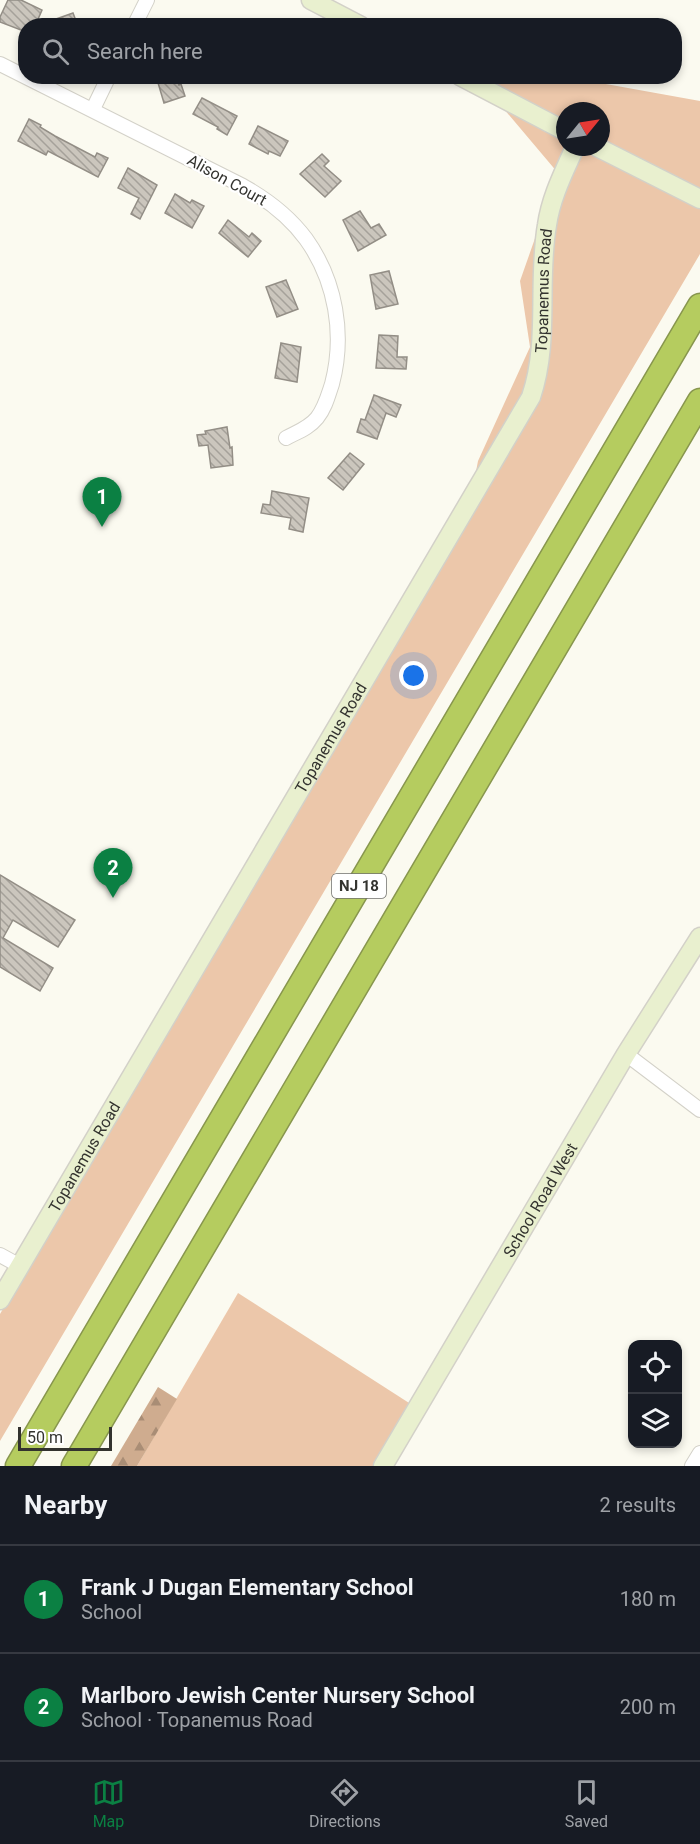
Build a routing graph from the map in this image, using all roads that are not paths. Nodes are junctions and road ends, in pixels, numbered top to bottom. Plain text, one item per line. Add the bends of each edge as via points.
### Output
1 (147, 0) edge
2 (319, 2) edge
3 (138, 18) edge
4 (347, 18) edge
5 (0, 64) edge
6 (18, 73) edge
7 (41, 84) edge
8 (105, 84) edge
9 (476, 84) edge
10 (93, 109) junction
11 (556, 125) edge
12 (610, 154) edge
13 (571, 156) edge
14 (700, 199) edge
15 (700, 306) edge
16 (700, 401) edge
17 (286, 438) dead end
18 (700, 937) edge
19 (627, 1054) junction
20 (700, 1110) edge
21 (0, 1255) edge
22 (20, 1266) junction
23 (0, 1300) edge
24 (700, 1453) edge
25 (18, 1466) edge
26 (74, 1466) edge
27 (383, 1466) edge
28 (692, 1466) edge

1 - 3 street
2 - 4 street
5 - 6 street, Alison Court
7 - 10 street, Alison Court
8 - 10 street
9 - 11 street
10 - 17 street, Alison Court via 263,197 295,225 318,258 336,314 336,369 328,399 318,417
12 - 14 street
13 - 22 street, Topanemus Road via 556,190 547,226 542,356 531,398
15 - 25 highway, NJ 18
16 - 26 highway, NJ 18
18 - 19 street, School Road West
19 - 20 street
19 - 27 street, School Road West
21 - 22 street
22 - 23 street, Topanemus Road
24 - 28 street

